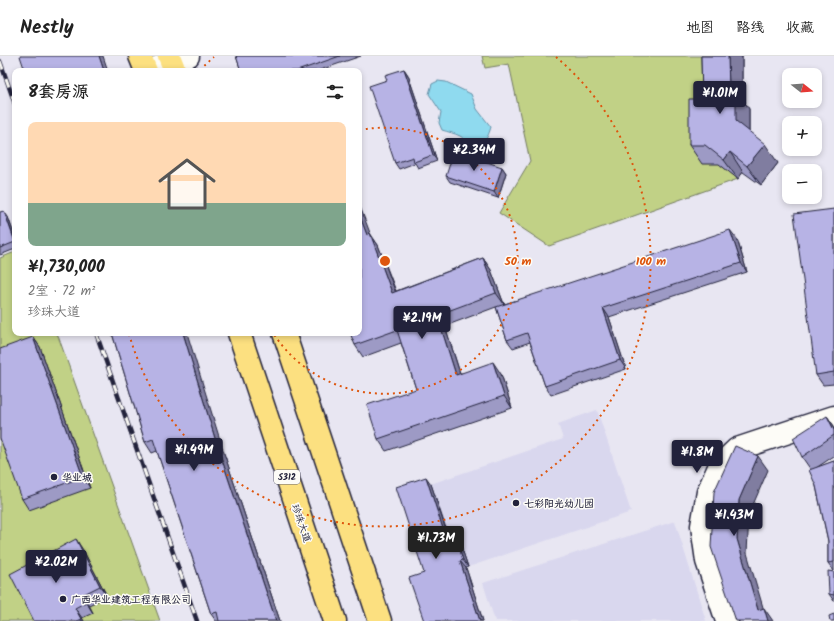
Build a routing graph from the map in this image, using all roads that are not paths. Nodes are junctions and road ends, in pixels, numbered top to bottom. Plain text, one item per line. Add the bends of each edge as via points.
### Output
1 (140, 56) edge
2 (176, 61) edge
3 (145, 68) edge
4 (155, 68) edge
5 (240, 336) edge
6 (285, 336) edge
7 (834, 417) edge
8 (336, 621) edge
9 (380, 621) edge
10 (727, 621) edge

1 - 3 main road
2 - 4 street
5 - 8 main road, 珍珠大道 / S312
6 - 9 main road
7 - 10 street via 737,449 720,465 708,492 702,526 707,561

